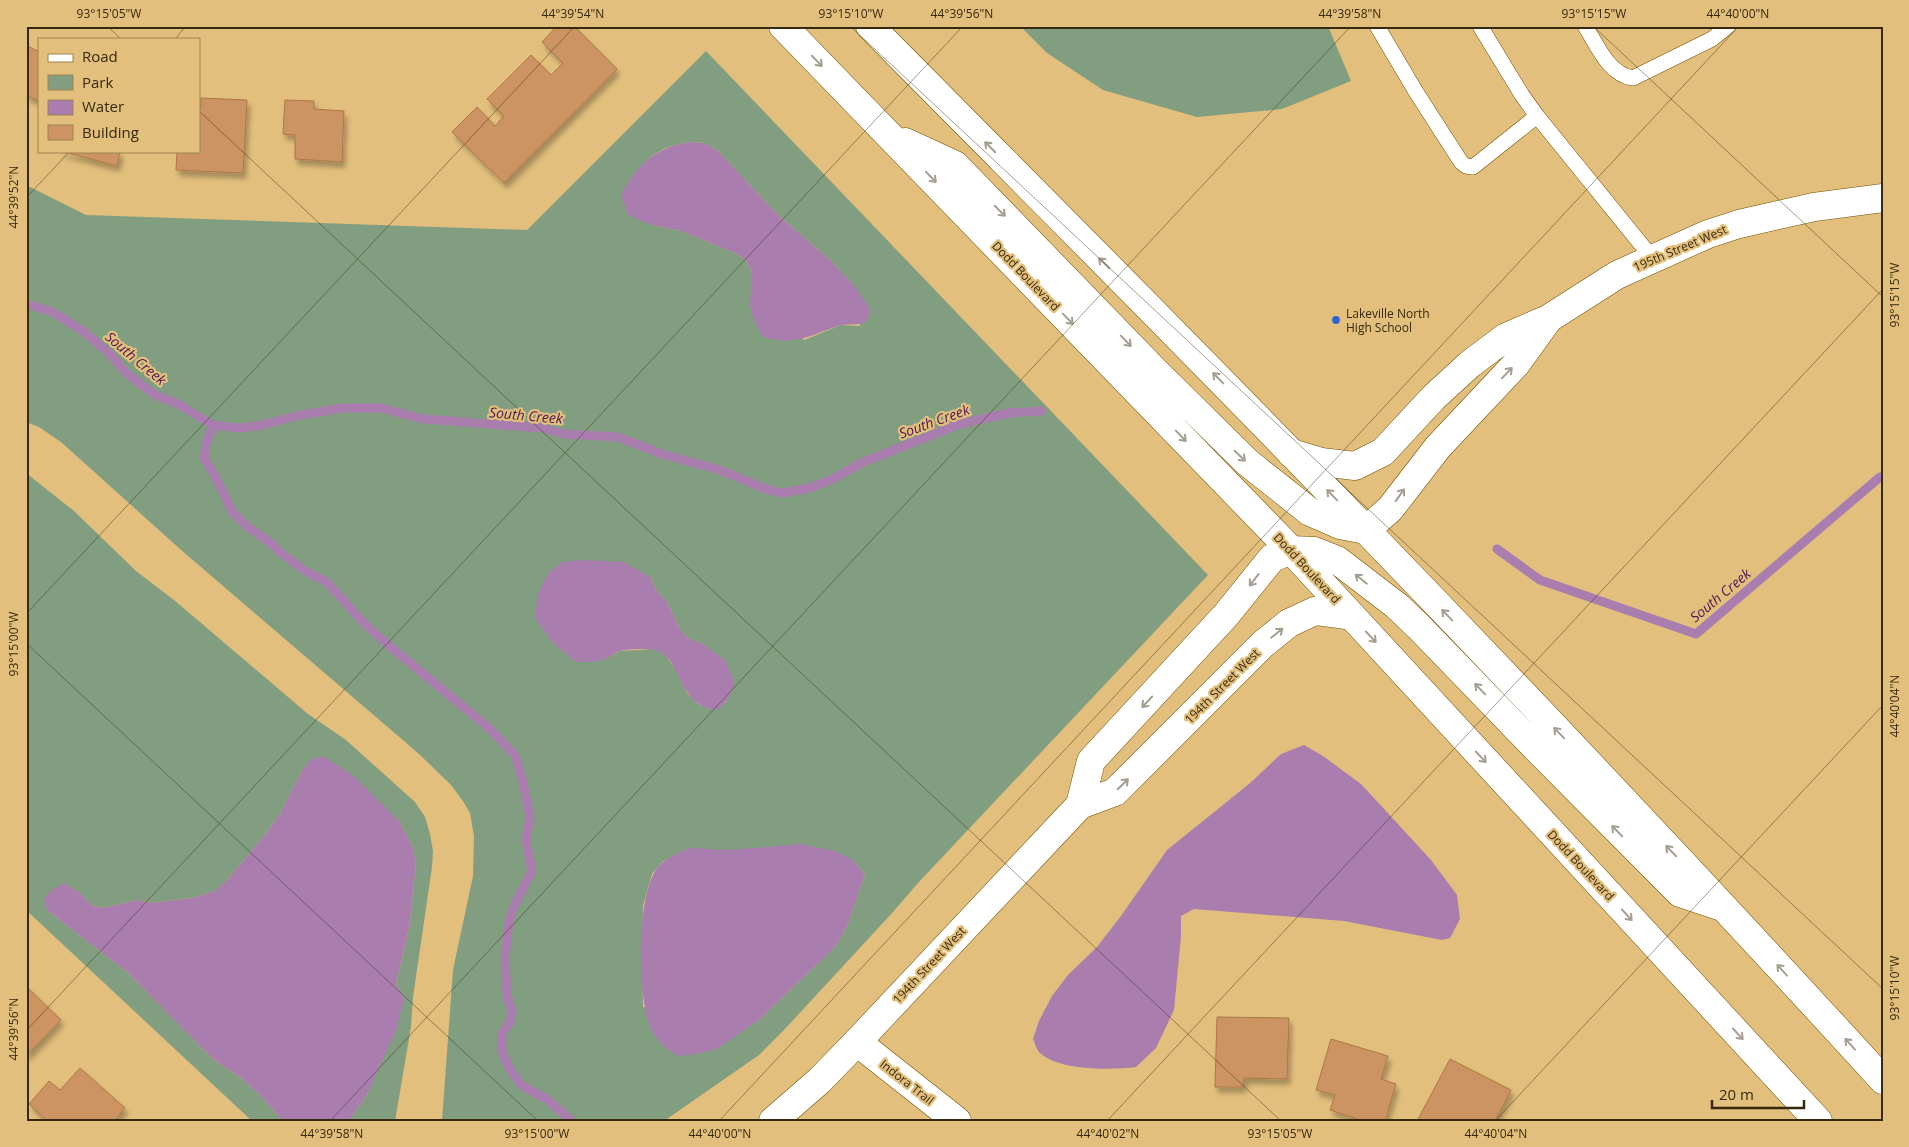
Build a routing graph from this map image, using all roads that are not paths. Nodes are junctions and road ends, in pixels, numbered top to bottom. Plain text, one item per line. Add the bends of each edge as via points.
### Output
1 (783, 26) edge
2 (870, 26) edge
3 (1377, 26) edge
4 (1480, 26) edge
5 (1728, 26) edge
6 (1591, 29) edge
7 (1537, 116) junction
8 (890, 135) junction
9 (1883, 198) edge
10 (1653, 259) junction
11 (1548, 319) junction
12 (1291, 453) junction
13 (1366, 530) junction
14 (1291, 550) junction
15 (1352, 616) junction
16 (1080, 805) junction
17 (1726, 908) junction
18 (857, 1042) junction
19 (1883, 1080) edge
20 (773, 1121) edge
21 (957, 1121) edge
22 (1818, 1121) edge

1 -> 8 main road, Dodd Boulevard
12 -> 2 main road
3 - 7 lane via 1466,166 1472,167
4 - 7 lane
5 - 6 lane via 1712,39 1633,78 1615,71
7 - 10 lane
8 -> 13 main road via 955,165 1247,462 1310,512 1340,526
8 -> 14 main road, Dodd Boulevard
9 - 10 main road, 195th Street West via 1814,207 1739,224
10 - 11 main road, 195th Street West via 1617,275
11 - 12 main road, 195th Street West via 1506,337 1470,364 1383,452 1355,466 1321,462
13 -> 11 main road, 195th Street West via 1390,509 1438,447 1516,364
13 -> 12 main road
17 -> 13 main road
14 - 15 main road, Dodd Boulevard
14 -> 16 main road, 194th Street West via 1272,558 1226,615 1091,760
17 -> 14 main road via 1680,893 1397,606 1337,560 1314,551
16 -> 15 main road, 194th Street West via 1115,792 1263,644 1289,623 1315,611
15 -> 22 main road, Dodd Boulevard
16 - 18 main road, 194th Street West
19 -> 17 main road
18 - 20 main road, 194th Street West
18 - 21 main road, Indora Trail

